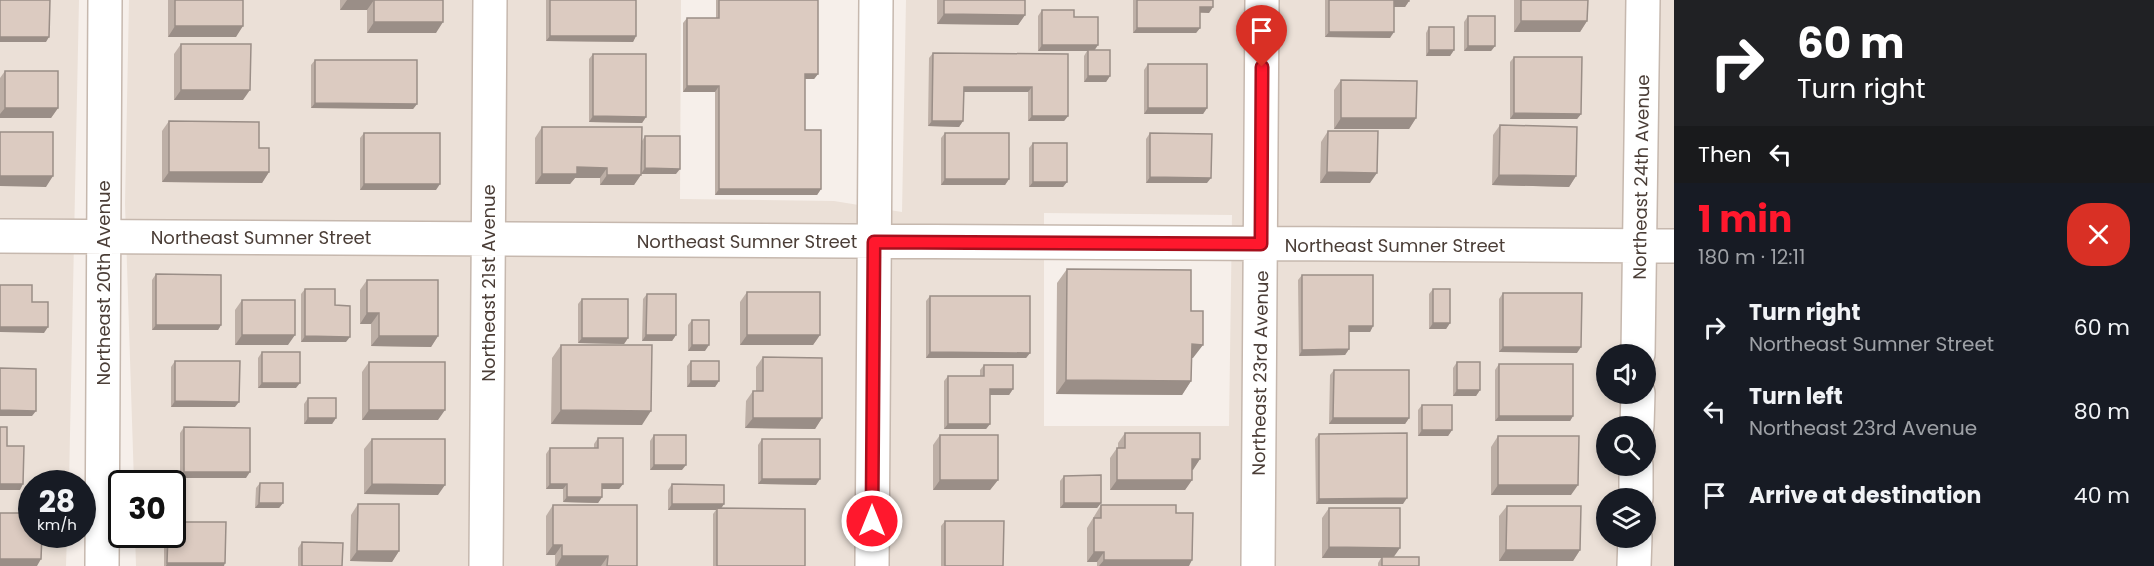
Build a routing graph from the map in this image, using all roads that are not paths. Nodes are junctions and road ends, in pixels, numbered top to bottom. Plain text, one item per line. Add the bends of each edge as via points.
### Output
1 (105, 0) edge
2 (490, 0) edge
3 (876, 0) edge
4 (1262, 0) edge
5 (1643, 0) edge
6 (0, 236) edge
7 (104, 236) junction
8 (488, 239) junction
9 (874, 242) junction
10 (1261, 244) junction
11 (1640, 246) junction
12 (1674, 246) edge
13 (1638, 344) edge
14 (1635, 548) edge
15 (102, 566) edge
16 (486, 566) edge
17 (872, 566) edge
18 (1258, 566) edge
19 (1634, 566) edge

1 - 7 street, Northeast 20th Avenue
2 - 8 street, Northeast 21st Avenue
3 - 9 street
4 - 10 street, Northeast 23rd Avenue
5 - 11 street, Northeast 24th Avenue
6 - 7 street, Northeast Sumner Street
7 - 8 street, Northeast Sumner Street
7 - 15 street, Northeast 20th Avenue
8 - 9 street, Northeast Sumner Street
8 - 16 street, Northeast 21st Avenue
9 - 10 street, Northeast Sumner Street
9 - 17 street
10 - 11 street, Northeast Sumner Street
10 - 18 street, Northeast 23rd Avenue
11 - 12 street, Northeast Sumner Street
11 - 13 street, Northeast 24th Avenue
14 - 19 street

